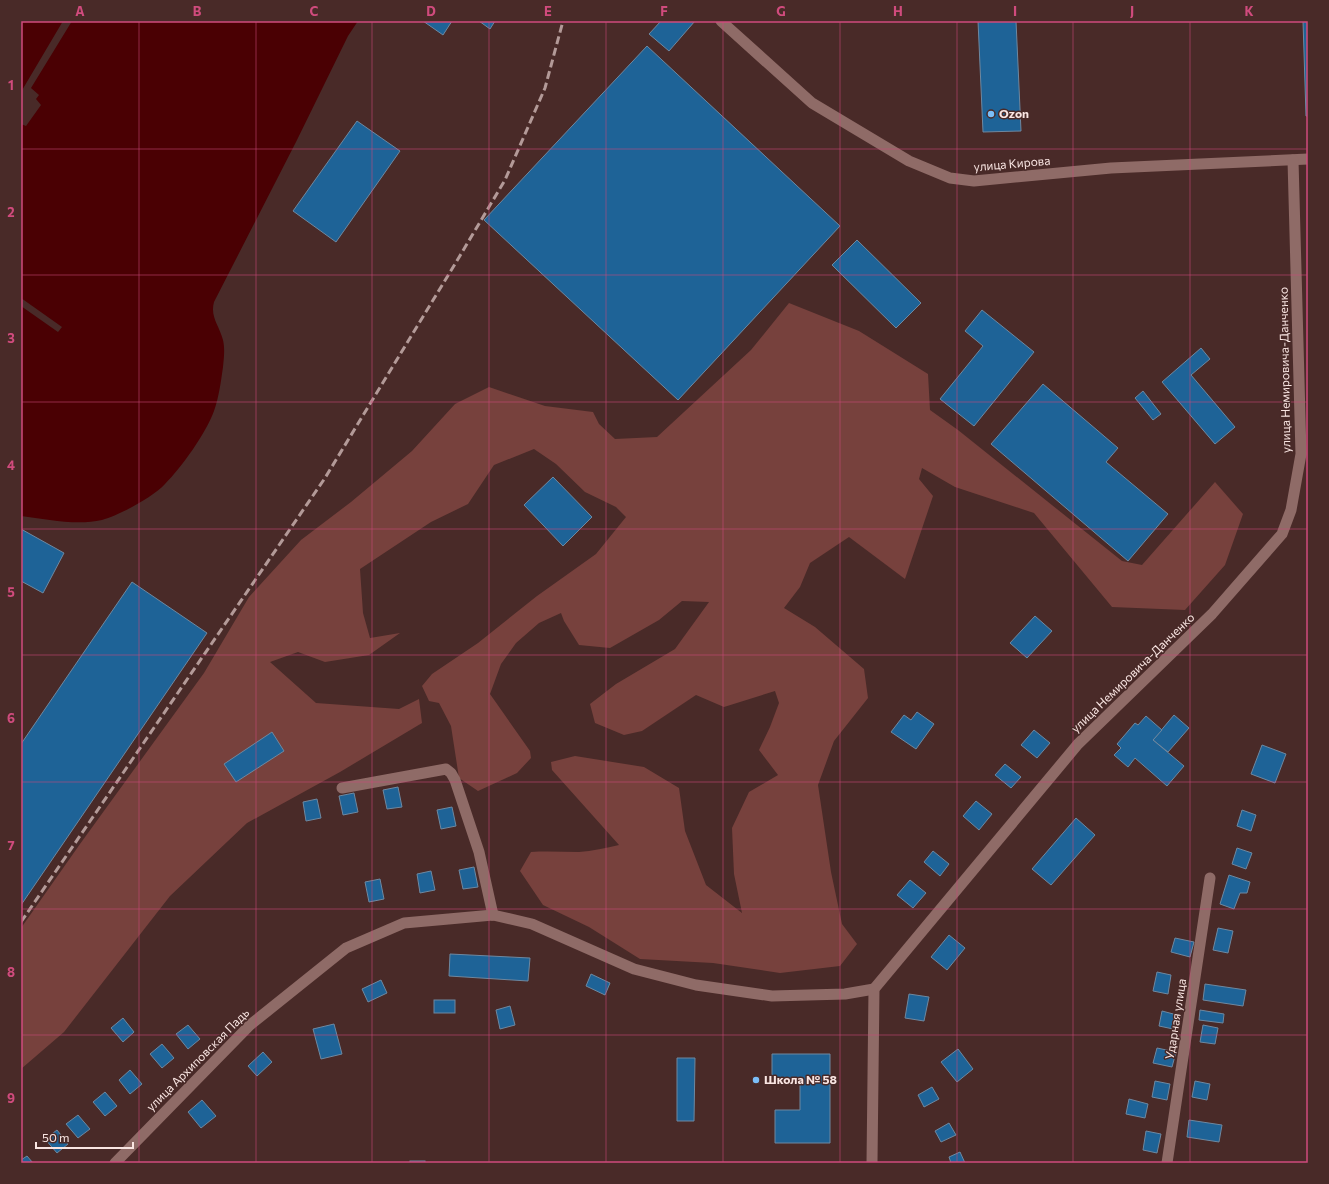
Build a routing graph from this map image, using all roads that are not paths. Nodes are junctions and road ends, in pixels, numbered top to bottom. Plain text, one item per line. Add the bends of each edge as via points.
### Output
1 (721, 21) edge
2 (1308, 159) edge
3 (1293, 160) junction
4 (342, 788) dead end
5 (1210, 878) dead end
6 (493, 915) junction
7 (874, 989) junction
8 (115, 1163) edge
9 (872, 1163) edge
10 (1167, 1163) edge

1 - 3 street, улица Кирова via 812,103 909,161 950,178 974,181 1111,168
2 - 3 street, улица Кирова
3 - 7 street, улица Немировича-Данченко via 1301,454 1291,510 1282,534 1212,614 1078,744
4 - 6 street via 446,769 451,773 456,780 479,852
5 - 10 street, Ударная улица
6 - 7 street, улица Архиповская Падь via 532,924 634,969 696,985 772,996 845,994
6 - 8 street, улица Архиповская Падь via 404,923 346,948 250,1025
7 - 9 street

